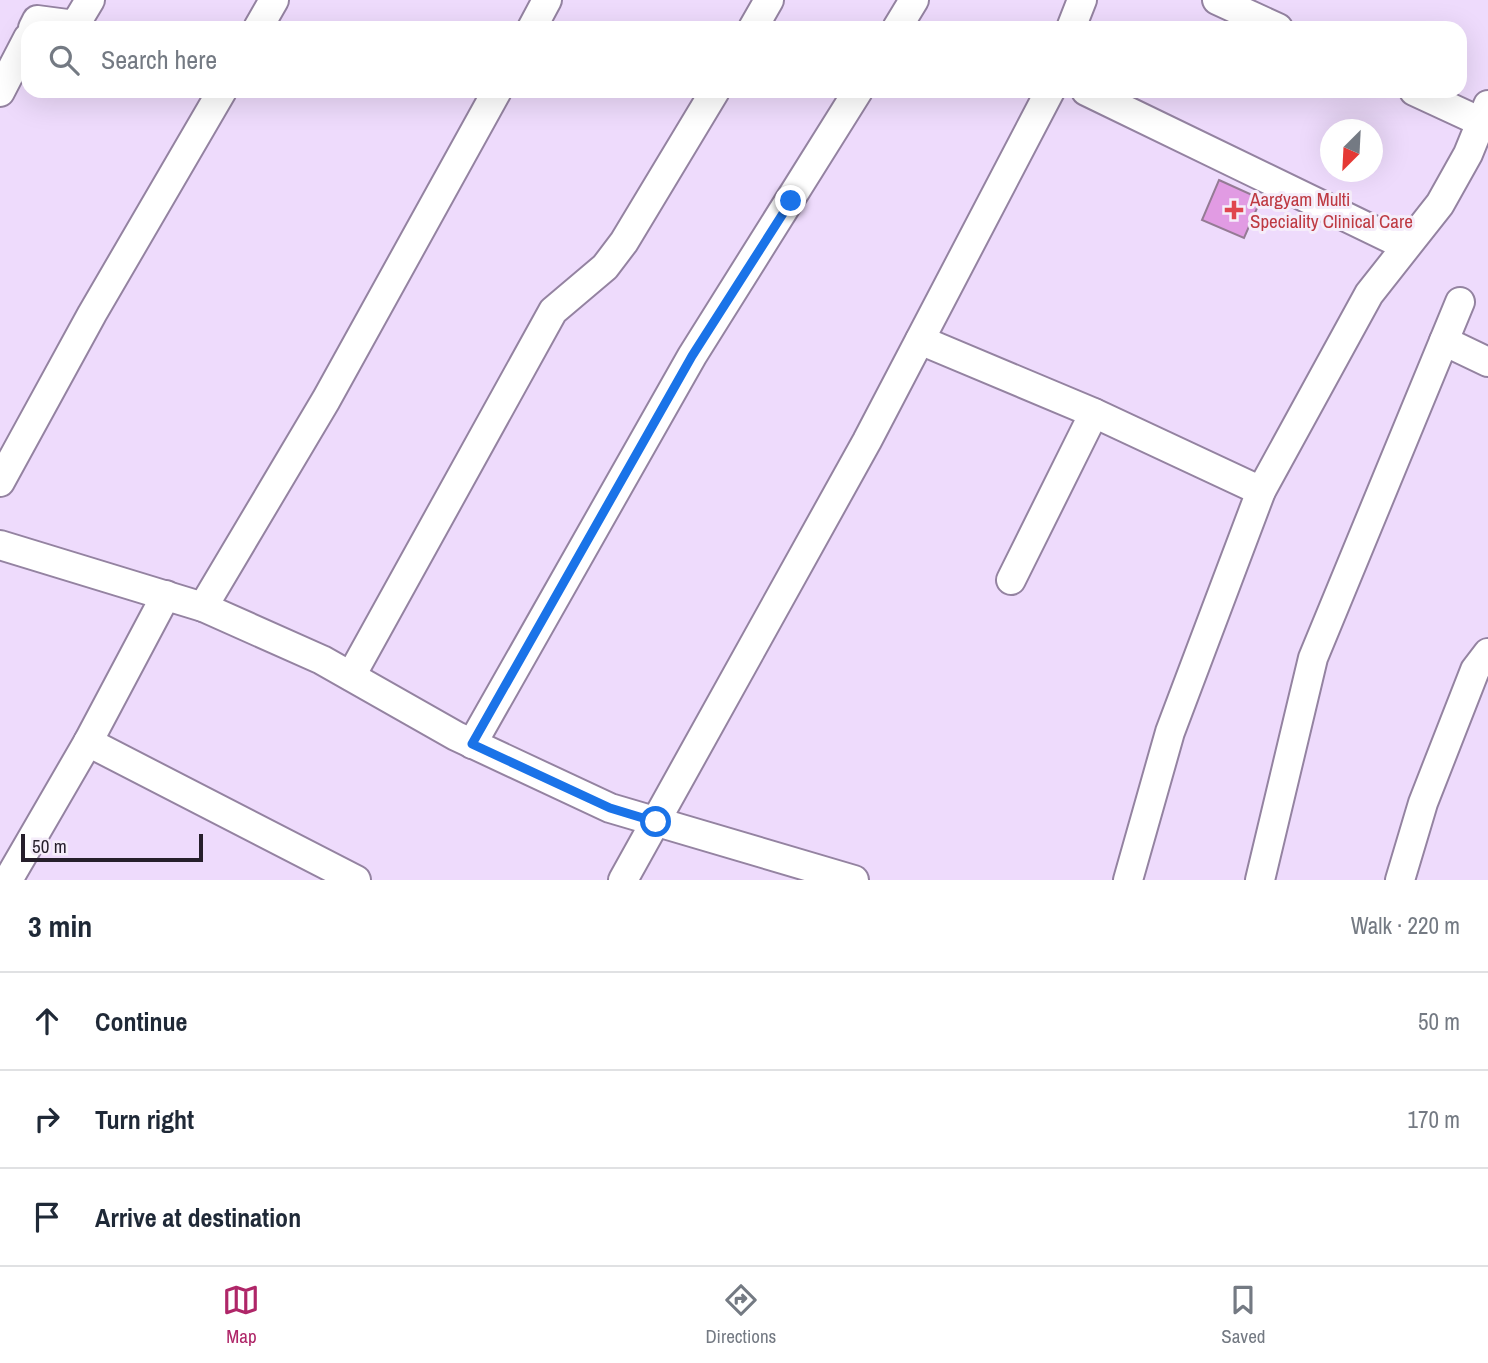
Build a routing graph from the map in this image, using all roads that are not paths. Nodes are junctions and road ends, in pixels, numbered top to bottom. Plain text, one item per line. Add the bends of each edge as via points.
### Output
1 (90, 0) edge
2 (274, 0) edge
3 (547, 0) edge
4 (769, 0) edge
5 (914, 0) edge
6 (1082, 0) edge
7 (1217, 0) edge
8 (77, 21) edge
9 (262, 21) edge
10 (536, 21) edge
11 (756, 21) edge
12 (901, 21) edge
13 (1074, 21) edge
14 (1263, 21) edge
15 (21, 49) edge
16 (0, 92) edge
17 (218, 98) edge
18 (493, 98) edge
19 (711, 98) edge
20 (854, 98) edge
21 (1047, 98) edge
22 (1100, 98) edge
23 (1436, 98) edge
24 (1485, 114) edge
25 (1406, 246) junction
26 (1460, 302) dead end
27 (920, 340) junction
28 (1444, 341) junction
29 (1488, 362) edge
30 (1094, 413) junction
31 (0, 482) edge
32 (1261, 491) junction
33 (0, 545) edge
34 (1011, 580) dead end
35 (166, 595) junction
36 (203, 607) junction
37 (1488, 653) edge
38 (351, 676) junction
39 (88, 742) junction
40 (472, 744) junction
41 (656, 822) junction
42 (0, 876) edge
43 (8, 880) edge
44 (356, 880) edge
45 (623, 880) edge
46 (854, 880) edge
47 (1128, 880) edge
48 (1260, 880) edge
49 (1400, 880) edge

1 - 8 street
2 - 9 street
3 - 10 street
4 - 11 street
5 - 12 street
6 - 13 street
7 - 14 street
15 - 16 street
17 - 31 street
18 - 36 street via 326,400
19 - 38 street via 624,242 605,267 553,311
20 - 40 street via 692,356
21 - 27 street
22 - 25 street
23 - 24 street
24 - 25 street via 1440,204
25 - 32 street via 1357,314
26 - 28 street
27 - 30 street
27 - 41 street
28 - 29 street
28 - 48 street via 1313,658
30 - 32 street
30 - 34 street
32 - 47 street via 1170,732
33 - 35 street
35 - 36 street
35 - 39 street
36 - 38 street
37 - 49 street via 1475,670 1423,803
38 - 40 street
39 - 43 street
39 - 44 street
40 - 41 street via 610,808
41 - 45 street
41 - 46 street
42 - 43 street

